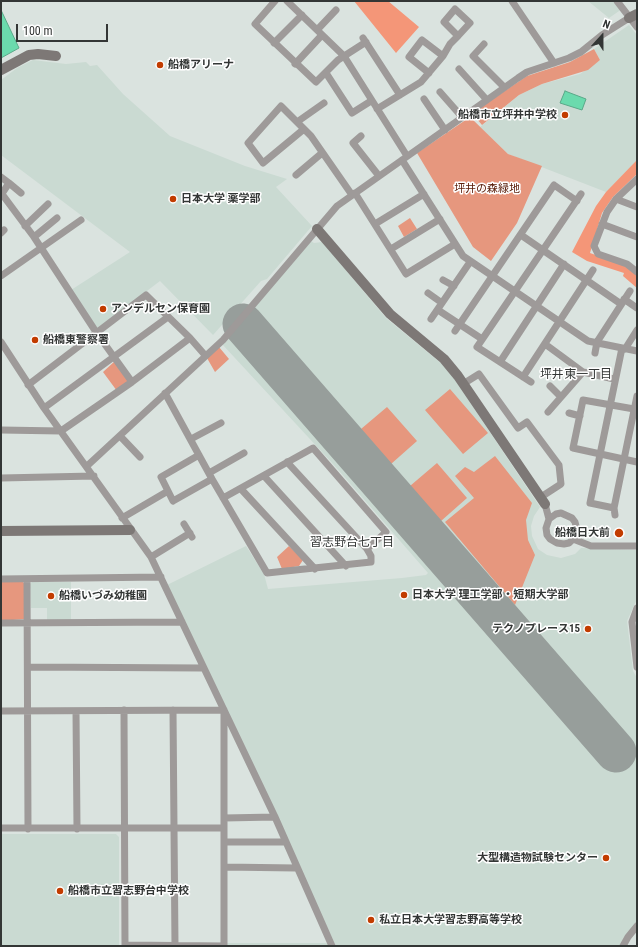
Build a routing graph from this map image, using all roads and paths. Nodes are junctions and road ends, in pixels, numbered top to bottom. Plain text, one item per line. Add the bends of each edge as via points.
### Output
1 (275, 1) edge
2 (287, 1) edge
3 (512, 1) edge
4 (617, 1) edge
5 (336, 10) dead end
6 (302, 15) junction
7 (633, 16) edge
8 (637, 27) edge
9 (320, 32) junction
10 (458, 36) dead end
11 (274, 43) junction
12 (484, 44) dead end
13 (56, 56) dead end
14 (344, 56) junction
15 (443, 56) junction
16 (554, 63) junction
17 (295, 64) junction
18 (459, 69) dead end
19 (1, 70) edge
20 (326, 72) junction
21 (429, 72) junction
22 (504, 87) junction
23 (440, 92) dead end
24 (400, 95) junction
25 (486, 98) junction
26 (424, 99) dead end
27 (371, 100) junction
28 (324, 103) dead end
29 (377, 109) junction
30 (462, 117) junction
31 (297, 122) junction
32 (304, 129) junction
33 (445, 130) junction
34 (361, 136) dead end
35 (322, 154) junction
36 (405, 158) junction
37 (296, 175) dead end
38 (379, 176) junction
39 (1, 177) edge
40 (637, 179) edge
41 (9, 183) junction
42 (21, 193) dead end
43 (2, 194) edge
44 (354, 194) junction
45 (424, 194) junction
46 (616, 199) junction
47 (48, 204) dead end
48 (637, 207) edge
49 (57, 218) dead end
50 (440, 219) junction
51 (81, 220) dead end
52 (375, 224) junction
53 (602, 224) junction
54 (25, 226) junction
55 (317, 230) junction
56 (521, 235) junction
57 (34, 237) junction
58 (637, 237) edge
59 (455, 244) junction
60 (40, 248) junction
61 (391, 249) junction
62 (543, 250) junction
63 (470, 262) junction
64 (564, 264) junction
65 (593, 270) dead end
66 (637, 272) edge
67 (1, 276) edge
68 (492, 276) junction
69 (587, 279) junction
70 (443, 280) dead end
71 (454, 286) junction
72 (630, 291) dead end
73 (428, 292) dead end
74 (515, 292) junction
75 (623, 301) junction
76 (442, 303) junction
77 (536, 306) junction
78 (637, 308) edge
79 (438, 310) junction
80 (168, 317) junction
81 (431, 319) dead end
82 (560, 322) junction
83 (460, 325) junction
84 (637, 330) edge
85 (96, 332) junction
86 (455, 332) dead end
87 (190, 338) junction
88 (482, 339) junction
89 (1, 342) edge
90 (597, 342) junction
91 (545, 344) junction
92 (623, 348) junction
93 (637, 351) edge
94 (596, 353) dead end
95 (204, 354) dead end
96 (114, 358) junction
97 (500, 362) junction
98 (584, 372) junction
99 (523, 377) junction
100 (614, 379) junction
101 (132, 382) junction
102 (530, 382) dead end
103 (28, 384) junction
104 (463, 384) junction
105 (550, 386) dead end
106 (165, 394) junction
107 (637, 396) edge
108 (561, 397) junction
109 (609, 405) junction
110 (44, 408) junction
111 (634, 409) junction
112 (548, 412) dead end
113 (570, 413) dead end
114 (580, 416) junction
115 (221, 424) dead end
116 (1, 430) edge
117 (61, 431) junction
118 (120, 436) junction
119 (191, 439) junction
120 (244, 453) dead end
121 (600, 454) junction
122 (199, 456) junction
123 (140, 457) dead end
124 (623, 459) junction
125 (288, 462) junction
126 (637, 462) edge
127 (87, 466) junction
128 (94, 476) junction
129 (210, 476) junction
130 (264, 476) junction
131 (1, 478) edge
132 (241, 488) junction
133 (168, 491) junction
134 (223, 498) junction
135 (543, 501) junction
136 (556, 514) junction
137 (122, 518) junction
138 (549, 519) junction
139 (184, 524) dead end
140 (1, 530) edge
141 (130, 530) junction
142 (573, 539) junction
143 (637, 546) edge
144 (367, 549) junction
145 (151, 557) junction
146 (346, 566) junction
147 (315, 569) junction
148 (161, 577) junction
149 (1, 579) edge
150 (27, 579) junction
151 (637, 608) edge
152 (182, 622) junction
153 (1, 623) edge
154 (28, 623) junction
155 (28, 667) junction
156 (637, 667) edge
157 (203, 668) junction
158 (124, 710) junction
159 (173, 710) junction
160 (224, 710) junction
161 (1, 711) edge
162 (28, 711) junction
163 (76, 711) junction
164 (275, 817) junction
165 (224, 818) junction
166 (1, 828) edge
167 (124, 828) junction
168 (224, 828) junction
169 (28, 829) junction
170 (77, 829) junction
171 (174, 829) junction
172 (224, 842) junction
173 (285, 842) junction
174 (224, 867) junction
175 (296, 868) junction
176 (637, 926) edge
177 (125, 946) edge
178 (175, 946) edge
179 (224, 946) edge
180 (332, 946) edge
181 (623, 946) edge

1 - 11 street via 255,24
2 - 6 street
3 - 16 street
4 - 7 street
5 - 9 street
6 - 9 street
6 - 11 street
7 - 8 street
7 - 16 street via 602,35 581,52
9 - 14 street
9 - 17 street
10 - 15 street
11 - 17 street
12 - 22 street via 473,56
13 - 19 street via 29,55
14 - 20 street
14 - 24 street via 365,40
14 - 27 street
15 - 21 street
15 - 21 street via 422,40 409,57
16 - 22 street via 527,72
17 - 20 street via 316,82
18 - 25 street
20 - 27 street via 352,113
21 - 24 street via 421,82
22 - 25 street
23 - 30 street
24 - 29 street
25 - 30 street
26 - 33 street
27 - 29 street
28 - 31 street
29 - 36 street
30 - 33 street
31 - 32 street
31 - 32 street via 281,106 248,143 264,163
32 - 35 street
33 - 36 street
34 - 38 street via 353,143
35 - 37 street
35 - 44 street
36 - 38 street
36 - 45 street
38 - 44 street
39 - 41 street
40 - 46 street
41 - 42 street
41 - 43 street
43 - 54 street
44 - 52 street
44 - 55 street via 337,206
45 - 50 street
45 - 52 street
46 - 48 street
46 - 53 street
47 - 54 street
49 - 57 street
50 - 59 street
50 - 61 street
51 - 60 street
52 - 61 street
53 - 58 street
53 - 66 street via 594,246 598,254 627,264
54 - 57 street
55 - 104 street via 390,314 444,359
55 - 106 street via 223,340
56 - 62 street
56 - 62 street via 554,185 579,197
56 - 68 street
57 - 60 street
59 - 61 street via 406,274
59 - 63 street
60 - 67 street
60 - 85 street
62 - 64 street
62 - 74 street
63 - 68 street
63 - 71 street
64 - 69 street
64 - 77 street
65 - 69 street
68 - 74 street
68 - 83 street
69 - 75 street
69 - 82 street
70 - 71 street
71 - 76 street
72 - 75 street
73 - 76 street
74 - 77 street
74 - 88 street
75 - 78 street
75 - 90 street
76 - 79 street
77 - 82 street
77 - 97 street
79 - 81 street
79 - 83 street
80 - 85 street via 146,295
80 - 87 street
80 - 96 street
82 - 90 street via 588,341
82 - 91 street
83 - 86 street
83 - 88 street
84 - 92 street
85 - 96 street
85 - 103 street
87 - 95 street
87 - 101 street
88 - 97 street via 477,347
89 - 103 street
90 - 92 street
90 - 94 street
91 - 98 street
91 - 99 street
92 - 93 street
92 - 100 street
96 - 101 street
96 - 110 street
97 - 99 street
98 - 100 street
98 - 108 street
99 - 102 street
100 - 109 street
101 - 117 street
103 - 110 street
104 - 135 street
104 - 135 street via 479,374 518,428 527,422 559,465 561,484
105 - 108 street
106 - 118 street
106 - 119 street
107 - 111 street
108 - 112 street
109 - 111 street
109 - 114 street via 583,400
109 - 121 street
110 - 117 street
111 - 124 street
113 - 114 street
114 - 121 street via 573,448
115 - 119 street
116 - 117 street
117 - 127 street
118 - 123 street
118 - 127 street
119 - 122 street
120 - 129 street
121 - 124 street
121 - 124 street via 590,502 614,511
122 - 129 street
122 - 133 street via 162,477
124 - 126 street
125 - 130 street
125 - 144 street
125 - 144 street via 313,448 386,532
127 - 128 street
128 - 131 street
128 - 137 street
129 - 133 street via 173,500
129 - 134 street
130 - 132 street
130 - 146 street
132 - 134 street
132 - 147 street
133 - 137 street
134 - 147 street via 267,573
135 - 136 street
135 - 138 street
136 - 138 street
136 - 142 street via 567,515 575,522 577,530
137 - 141 street
138 - 142 street via 546,528 550,540 564,544
139 - 145 street via 191,536
140 - 141 street
141 - 145 street
142 - 143 street via 591,546
144 - 146 street via 371,562
145 - 148 street
146 - 147 street
148 - 150 street
148 - 152 street
149 - 150 street
150 - 154 street
151 - 156 street via 632,622
152 - 154 street
152 - 157 street
153 - 154 street
154 - 155 street
155 - 157 street
155 - 162 street
157 - 160 street
158 - 159 street
158 - 163 street
158 - 167 street
159 - 160 street
159 - 171 street
160 - 164 street
160 - 165 street
161 - 162 street
162 - 163 street
162 - 169 street
163 - 170 street
164 - 165 street
164 - 173 street
165 - 168 street
166 - 169 street
167 - 170 street
167 - 171 street
167 - 177 street
168 - 171 street
168 - 172 street
169 - 170 street
171 - 178 street
172 - 173 street
172 - 174 street
173 - 175 street
174 - 175 street
174 - 179 street
175 - 180 street
176 - 181 street
177 - 178 street
178 - 179 street

